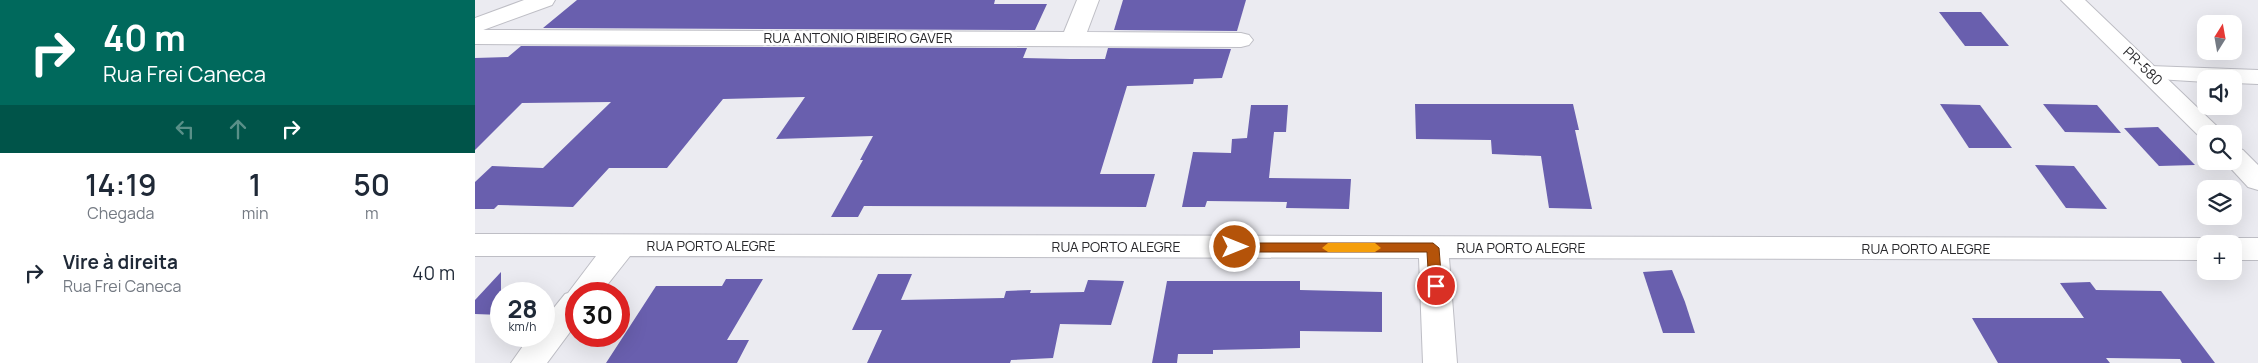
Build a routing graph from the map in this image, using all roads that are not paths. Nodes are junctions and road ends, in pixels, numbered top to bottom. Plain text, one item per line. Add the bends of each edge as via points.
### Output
1 (543, 0) edge
2 (1088, 0) edge
3 (2072, 0) edge
4 (475, 26) edge
5 (475, 37) edge
6 (1073, 39) junction
7 (1241, 40) dead end
8 (2151, 73) junction
9 (2258, 76) edge
10 (2203, 125) edge
11 (2242, 164) edge
12 (2258, 181) edge
13 (475, 245) edge
14 (621, 246) junction
15 (1433, 248) junction
16 (2197, 249) edge
17 (2242, 249) edge
18 (2258, 249) edge
19 (592, 282) edge
20 (565, 316) edge
21 (528, 363) edge
22 (1440, 363) edge

1 - 4 street
2 - 6 street
3 - 8 street, PR-580 / PR-580
5 - 6 street, RUA ANTONIO RIBEIRO GAVER
6 - 7 street, RUA ANTONIO RIBEIRO GAVER
8 - 9 street
8 - 10 street, PR-580 / PR-580
11 - 12 street
13 - 14 street, RUA PORTO ALEGRE
14 - 15 street, RUA PORTO ALEGRE
14 - 19 street
15 - 16 street, RUA PORTO ALEGRE
15 - 22 street
17 - 18 street
20 - 21 street

